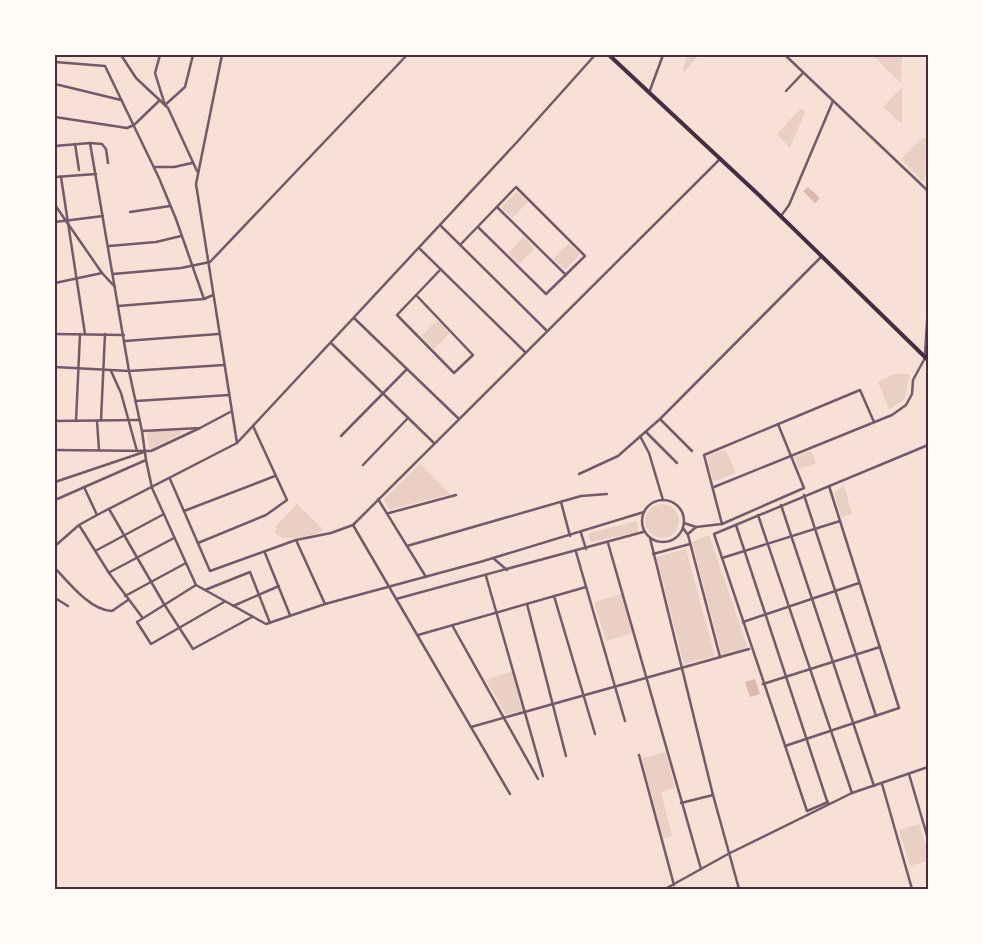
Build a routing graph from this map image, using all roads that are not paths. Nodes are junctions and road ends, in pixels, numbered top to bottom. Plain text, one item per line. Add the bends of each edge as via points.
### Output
1 (121, 55) edge
2 (160, 55) edge
3 (193, 55) edge
4 (222, 55) edge
5 (407, 55) edge
6 (595, 55) edge
7 (609, 55) edge
8 (663, 55) edge
9 (784, 55) edge
10 (55, 62) edge
11 (803, 73) junction
12 (55, 84) edge
13 (786, 91) dead end
14 (649, 93) junction
15 (121, 100) junction
16 (160, 100) junction
17 (832, 100) junction
18 (165, 105) junction
19 (55, 117) edge
20 (134, 125) junction
21 (90, 143) junction
22 (75, 144) junction
23 (55, 146) edge
24 (720, 159) junction
25 (108, 163) dead end
26 (192, 163) junction
27 (154, 167) junction
28 (80, 170) dead end
29 (197, 173) junction
30 (96, 174) junction
31 (55, 177) edge
32 (61, 177) junction
33 (928, 191) edge
34 (55, 205) edge
35 (170, 206) junction
36 (497, 207) junction
37 (130, 212) dead end
38 (103, 216) junction
39 (781, 216) junction
40 (68, 221) junction
41 (55, 222) edge
42 (440, 225) junction
43 (478, 227) junction
44 (181, 236) junction
45 (460, 245) junction
46 (109, 246) junction
47 (419, 248) junction
48 (822, 256) junction
49 (210, 262) junction
50 (191, 265) junction
51 (441, 269) junction
52 (102, 273) junction
53 (113, 274) junction
54 (566, 275) junction
55 (76, 278) junction
56 (55, 283) edge
57 (116, 288) junction
58 (213, 295) junction
59 (416, 295) junction
60 (204, 299) junction
61 (118, 306) junction
62 (928, 310) edge
63 (354, 318) junction
64 (547, 331) junction
65 (55, 334) edge
66 (80, 334) junction
67 (85, 334) junction
68 (104, 334) junction
69 (218, 334) junction
70 (124, 335) junction
71 (125, 341) junction
72 (331, 343) junction
73 (927, 349) edge
74 (525, 352) junction
75 (926, 359) edge
76 (224, 365) junction
77 (55, 367) edge
78 (79, 369) junction
79 (407, 369) junction
80 (103, 370) junction
81 (111, 370) junction
82 (129, 371) junction
83 (383, 393) junction
84 (229, 395) junction
85 (135, 401) junction
86 (232, 411) junction
87 (408, 418) junction
88 (459, 419) junction
89 (660, 419) junction
90 (99, 420) junction
91 (129, 420) junction
92 (139, 420) junction
93 (76, 421) junction
94 (55, 422) edge
95 (874, 422) junction
96 (778, 424) junction
97 (253, 426) junction
98 (200, 428) junction
99 (142, 430) junction
100 (646, 432) junction
101 (342, 436) dead end
102 (640, 436) junction
103 (237, 443) junction
104 (434, 443) junction
105 (928, 445) edge
106 (55, 450) edge
107 (99, 450) junction
108 (137, 451) junction
109 (145, 451) junction
110 (692, 451) dead end
111 (791, 456) junction
112 (146, 460) junction
113 (677, 462) dead end
114 (363, 465) dead end
115 (579, 474) dead end
116 (275, 476) junction
117 (170, 479) junction
118 (55, 482) edge
119 (829, 486) junction
120 (84, 487) junction
121 (713, 487) junction
122 (152, 488) junction
123 (607, 494) dead end
124 (456, 495) dead end
125 (804, 495) junction
126 (60, 498) junction
127 (378, 499) junction
128 (55, 500) edge
129 (663, 500) junction
130 (560, 502) junction
131 (55, 504) edge
132 (781, 505) junction
133 (109, 509) junction
134 (184, 511) junction
135 (644, 512) junction
136 (388, 513) junction
137 (164, 514) junction
138 (97, 515) junction
139 (758, 515) junction
140 (840, 521) junction
141 (684, 523) junction
142 (722, 524) junction
143 (79, 525) junction
144 (352, 525) junction
145 (736, 525) junction
146 (696, 527) junction
147 (683, 528) junction
148 (815, 529) junction
149 (581, 532) junction
150 (643, 532) junction
151 (688, 534) junction
152 (123, 536) junction
153 (570, 536) junction
154 (792, 536) junction
155 (174, 538) junction
156 (650, 538) junction
157 (296, 540) junction
158 (198, 543) junction
159 (608, 543) junction
160 (690, 544) junction
161 (768, 544) junction
162 (55, 546) edge
163 (407, 546) junction
164 (586, 549) junction
165 (96, 550) junction
166 (745, 551) junction
167 (576, 552) junction
168 (265, 553) junction
169 (652, 554) junction
170 (137, 558) junction
171 (494, 558) junction
172 (722, 558) junction
173 (186, 563) junction
174 (55, 568) edge
175 (507, 570) junction
176 (109, 573) junction
177 (486, 576) junction
178 (426, 577) junction
179 (151, 582) junction
180 (860, 582) junction
181 (196, 584) junction
182 (279, 586) junction
183 (389, 586) junction
184 (586, 587) junction
185 (205, 590) junction
186 (835, 591) junction
187 (259, 594) junction
188 (125, 596) junction
189 (554, 596) junction
190 (55, 598) edge
191 (812, 598) junction
192 (396, 599) junction
193 (128, 600) junction
194 (224, 602) junction
195 (164, 604) junction
196 (326, 604) junction
197 (527, 604) junction
198 (68, 606) dead end
199 (233, 606) junction
200 (789, 606) junction
201 (496, 612) junction
202 (766, 614) junction
203 (290, 615) junction
204 (253, 616) junction
205 (142, 618) junction
206 (743, 622) junction
207 (268, 623) junction
208 (452, 625) junction
209 (178, 628) junction
210 (418, 635) junction
211 (880, 647) junction
212 (749, 650) dead end
213 (856, 654) junction
214 (720, 657) junction
215 (833, 662) junction
216 (681, 669) junction
217 (810, 669) junction
218 (786, 677) junction
219 (647, 678) junction
220 (763, 684) junction
221 (615, 687) junction
222 (583, 696) junction
223 (553, 704) junction
224 (526, 712) junction
225 (876, 716) junction
226 (506, 718) junction
227 (625, 721) dead end
228 (853, 724) junction
229 (471, 727) junction
230 (831, 731) junction
231 (595, 734) dead end
232 (807, 739) junction
233 (784, 747) junction
234 (639, 755) dead end
235 (566, 756) dead end
236 (928, 767) edge
237 (908, 774) junction
238 (543, 776) dead end
239 (538, 779) dead end
240 (882, 784) junction
241 (874, 786) junction
242 (852, 793) junction
243 (510, 794) dead end
244 (713, 795) junction
245 (682, 802) junction
246 (828, 803) junction
247 (928, 839) edge
248 (728, 854) junction
249 (701, 869) junction
250 (674, 885) junction
251 (666, 889) edge
252 (738, 889) edge
253 (912, 889) edge

1 - 16 street via 136,78
2 - 18 street via 155,73
3 - 18 street via 185,87
4 - 29 street
5 - 49 street
6 - 42 street
7 - 14 main road
8 - 14 street
9 - 11 street
10 - 15 street via 105,66
11 - 13 street
11 - 17 street
12 - 15 street
14 - 24 main road
15 - 20 street
16 - 18 street
16 - 20 street
17 - 33 street
17 - 39 street via 794,193
18 - 26 street
19 - 20 street via 127,128
20 - 27 street
21 - 22 street
21 - 25 street via 105,146
21 - 30 street
22 - 23 street
22 - 28 street
24 - 39 main road
24 - 64 street
26 - 27 street
26 - 29 street
27 - 35 street
29 - 49 street via 196,184
30 - 32 street
30 - 38 street
31 - 32 street
32 - 40 street
34 - 40 street
35 - 37 street
35 - 44 street
36 - 43 street
36 - 54 street
36 - 54 street via 516,187 585,256
38 - 40 street
38 - 46 street
39 - 48 main road
40 - 41 street
40 - 52 street
40 - 55 street
42 - 45 street
42 - 47 street
43 - 45 street
43 - 54 street via 546,294
44 - 46 street via 156,242
44 - 50 street
45 - 64 street
46 - 53 street
47 - 51 street
47 - 63 street
48 - 75 main road
48 - 89 street
49 - 50 street
49 - 58 street
50 - 53 street
50 - 60 street
51 - 59 street
51 - 74 street
52 - 55 street
52 - 57 street
53 - 57 street
55 - 56 street
55 - 67 street
57 - 61 street
58 - 60 street
58 - 69 street
59 - 59 street via 397,315 454,373 474,354
60 - 61 street
61 - 70 street
62 - 73 street
63 - 72 street
63 - 79 street
64 - 74 street
65 - 66 street
66 - 67 street
66 - 78 street
67 - 68 street
68 - 70 street
68 - 80 street
69 - 71 street
69 - 76 street
70 - 71 street
71 - 82 street
72 - 83 street
72 - 97 street
73 - 75 street
74 - 88 street
75 - 95 street via 913,380 912,394 906,405
76 - 82 street
76 - 84 street
77 - 78 street
78 - 80 street
78 - 93 street
79 - 83 street
79 - 88 street
80 - 81 street
80 - 90 street
81 - 82 street
81 - 91 street
82 - 85 street
83 - 87 street
83 - 101 street
84 - 85 street
84 - 86 street
85 - 92 street
86 - 98 street
86 - 103 street
87 - 104 street
87 - 114 street
88 - 104 street
89 - 100 street
89 - 110 street
90 - 91 street
90 - 93 street
90 - 107 street
91 - 92 street
91 - 108 street
92 - 99 street
93 - 94 street
95 - 96 street via 860,390
95 - 111 street
96 - 111 street
96 - 121 street via 704,454
97 - 103 street
97 - 116 street
98 - 99 street
98 - 109 street via 160,448
99 - 109 street
100 - 102 street
100 - 113 street
102 - 115 street via 618,456
102 - 129 street via 649,452
103 - 117 street
104 - 127 street
105 - 119 street
106 - 107 street
107 - 108 street
108 - 109 street
109 - 112 street
109 - 118 street
111 - 121 street
111 - 142 street via 804,488
112 - 120 street
112 - 122 street
116 - 134 street
116 - 158 street via 287,500 266,515
117 - 122 street
117 - 134 street
119 - 125 street
119 - 140 street
120 - 126 street
120 - 138 street
121 - 142 street
122 - 133 street
122 - 137 street
123 - 130 street
124 - 136 street
125 - 132 street
125 - 148 street
126 - 128 street
126 - 131 street
127 - 136 street
127 - 144 street
129 - 135 street via 652,503
129 - 141 street via 678,507
130 - 153 street
130 - 163 street
132 - 139 street
132 - 154 street
133 - 138 street
133 - 152 street
134 - 158 street
135 - 149 street
135 - 150 street
136 - 163 street
137 - 152 street
137 - 155 street
138 - 143 street
139 - 145 street
139 - 161 street
140 - 148 street
140 - 180 street
141 - 146 street
141 - 147 street
142 - 146 street
143 - 162 street
143 - 165 street
144 - 157 street
144 - 183 street
145 - 166 street
145 - 172 street via 714,534
146 - 151 street
147 - 151 street
147 - 156 street via 671,541 660,542
148 - 154 street
148 - 186 street
149 - 153 street
149 - 164 street
150 - 156 street
150 - 159 street
151 - 160 street
152 - 165 street
152 - 170 street
153 - 171 street
154 - 161 street
154 - 191 street
155 - 170 street
155 - 173 street
156 - 169 street
157 - 168 street
157 - 196 street
158 - 168 street via 210,570
159 - 164 street
159 - 219 street
160 - 169 street
160 - 214 street
161 - 166 street
161 - 200 street
163 - 178 street
164 - 167 street
165 - 176 street
166 - 172 street
166 - 202 street
167 - 175 street
167 - 184 street
168 - 182 street
169 - 216 street
170 - 176 street
170 - 179 street
171 - 175 street
171 - 178 street
172 - 206 street
173 - 179 street
173 - 181 street
174 - 193 street via 100,608 112,611
175 - 177 street
176 - 188 street
177 - 192 street
177 - 201 street
178 - 183 street
179 - 188 street
179 - 195 street
180 - 186 street
180 - 211 street
181 - 185 street
181 - 195 street
182 - 187 street
182 - 203 street
183 - 192 street
183 - 196 street
184 - 189 street
184 - 221 street
185 - 187 street via 250,572
185 - 194 street
186 - 191 street
186 - 213 street
187 - 199 street
187 - 207 street
188 - 193 street
189 - 197 street
189 - 222 street
190 - 198 street
191 - 200 street
191 - 215 street
192 - 210 street
193 - 205 street
194 - 199 street
194 - 209 street
195 - 205 street
195 - 209 street
196 - 203 street
197 - 201 street
197 - 223 street
199 - 204 street
200 - 202 street
200 - 217 street
201 - 208 street
201 - 224 street
202 - 206 street
202 - 218 street
203 - 207 street
204 - 207 street
204 - 209 street via 193,649
205 - 209 street via 137,622 151,644
206 - 220 street
208 - 210 street
208 - 226 street
210 - 229 street
211 - 213 street
211 - 225 street via 899,708
212 - 214 street
213 - 215 street
213 - 225 street
214 - 216 street
215 - 217 street
215 - 228 street
216 - 219 street
216 - 244 street
217 - 218 street
217 - 230 street
218 - 220 street
218 - 232 street
219 - 221 street
219 - 245 street
220 - 233 street
221 - 222 street
221 - 227 street
222 - 223 street
222 - 231 street
223 - 224 street
223 - 235 street
224 - 226 street
224 - 238 street
225 - 228 street
226 - 229 street
226 - 239 street
228 - 230 street
228 - 241 street
229 - 243 street
230 - 232 street
230 - 242 street
232 - 233 street
232 - 246 street
233 - 246 street via 807,811
234 - 250 street
236 - 237 street
237 - 240 street
237 - 247 street
240 - 241 street
240 - 253 street
241 - 242 street
242 - 246 street
244 - 245 street
244 - 248 street
245 - 249 street
246 - 248 street
248 - 249 street
248 - 252 street
249 - 250 street
250 - 251 street

